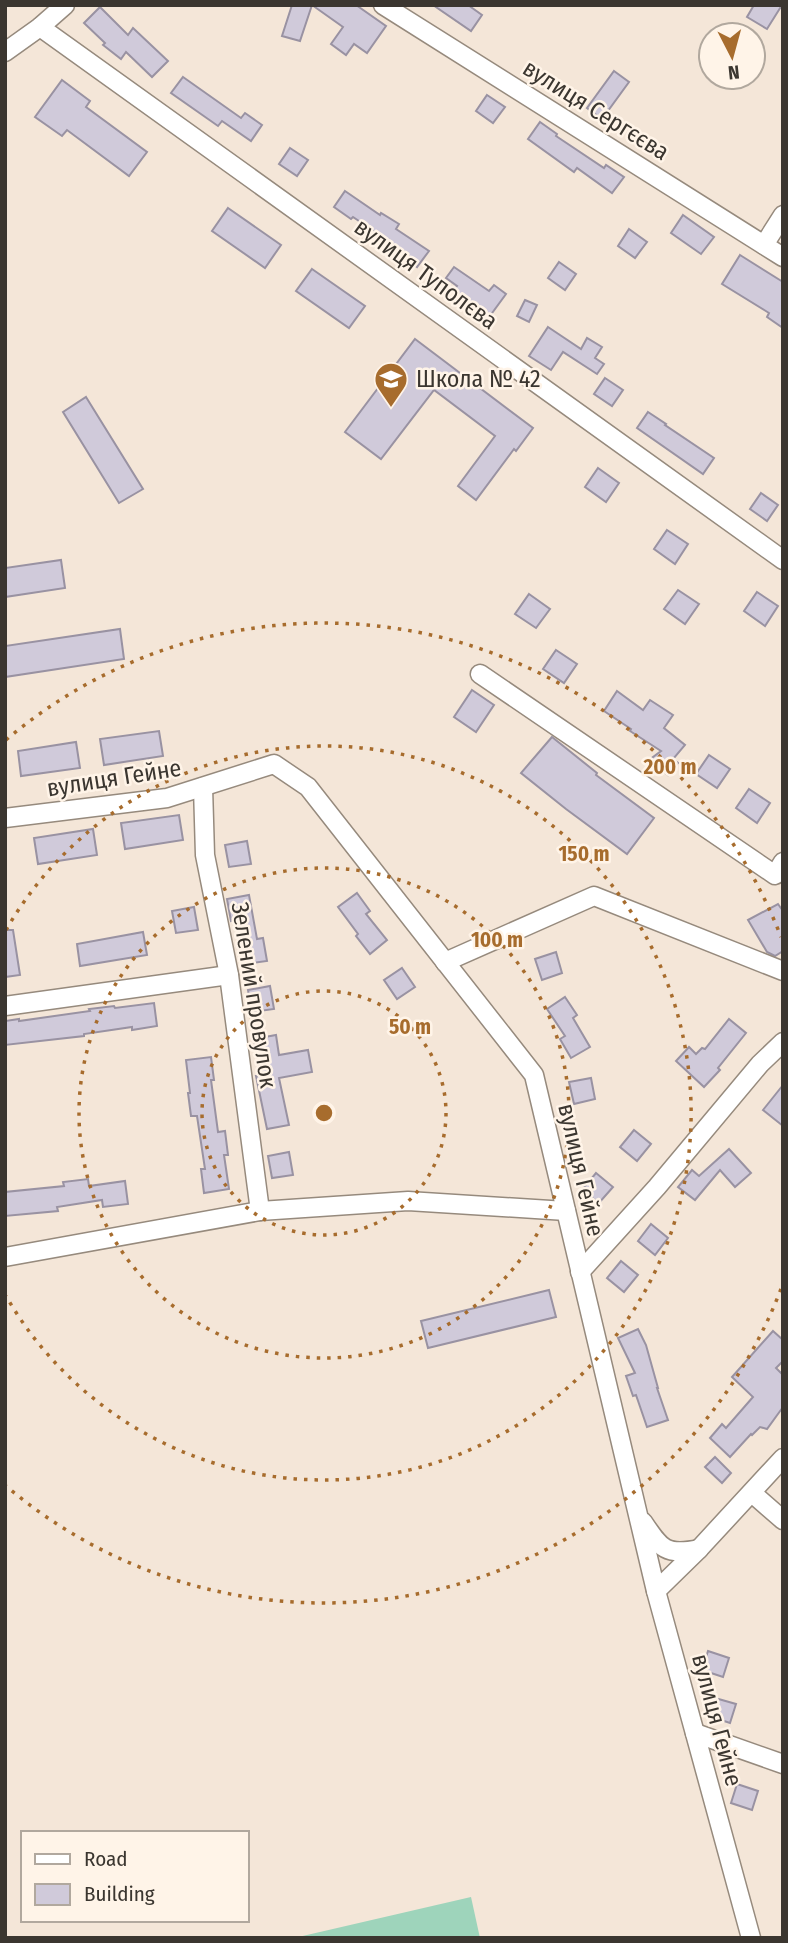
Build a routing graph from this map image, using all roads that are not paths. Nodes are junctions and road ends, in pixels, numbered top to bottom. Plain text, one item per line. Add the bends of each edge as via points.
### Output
1 (65, 5) edge
2 (383, 5) edge
3 (40, 27) junction
4 (5, 51) edge
5 (783, 215) edge
6 (764, 245) junction
7 (783, 257) edge
8 (783, 560) edge
9 (480, 674) dead end
10 (204, 787) junction
11 (5, 818) edge
12 (779, 868) edge
13 (445, 962) junction
14 (783, 971) edge
15 (229, 975) junction
16 (5, 1006) edge
17 (783, 1042) edge
18 (260, 1211) junction
19 (566, 1211) junction
20 (5, 1257) edge
21 (580, 1272) junction
22 (783, 1458) edge
23 (752, 1493) junction
24 (637, 1514) junction
25 (783, 1520) edge
26 (699, 1549) junction
27 (656, 1591) junction
28 (695, 1733) junction
29 (783, 1764) edge
30 (751, 1938) edge

1 - 3 street
2 - 6 street, вулиця Сергєєва
3 - 4 street
3 - 8 street, вулиця Туполєва
5 - 6 street
6 - 7 street, вулиця Сергєєва
9 - 12 street
10 - 11 street, вулиця Гейне via 167,799
10 - 13 street, вулиця Гейне via 274,764 308,787
10 - 15 street, Зелений провулок via 205,855
13 - 14 street via 594,896
13 - 19 street, вулиця Гейне via 534,1075
15 - 16 street
15 - 18 street, Зелений провулок
17 - 21 street
18 - 19 street via 408,1201
18 - 20 street
19 - 21 street, вулиця Гейне
21 - 24 street, вулиця Гейне
22 - 23 street
23 - 25 street
23 - 26 street
24 - 26 street via 669,1551
24 - 27 street, вулиця Гейне
26 - 27 street
27 - 28 street, вулиця Гейне
28 - 29 street
28 - 30 street, вулиця Гейне

